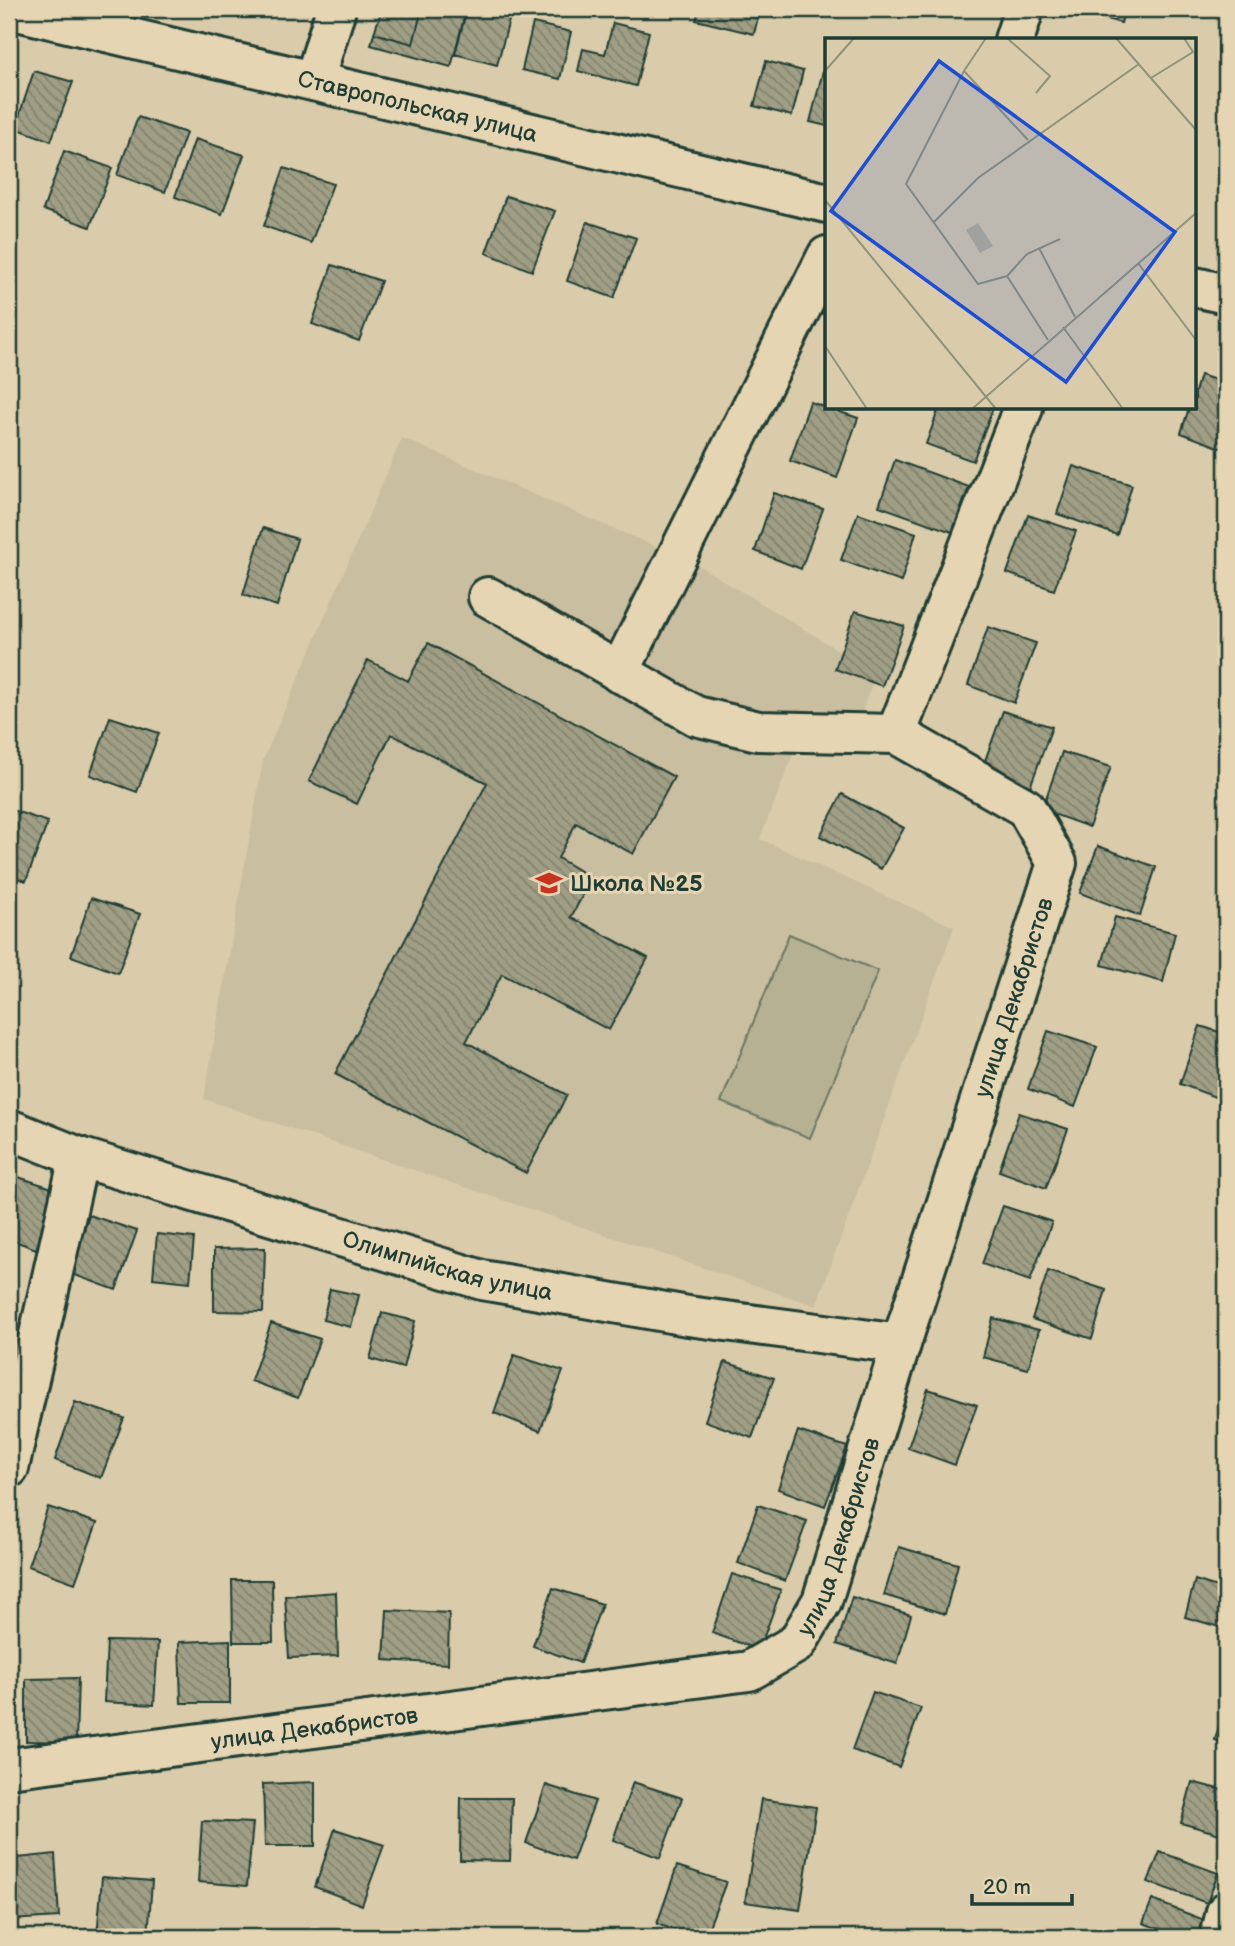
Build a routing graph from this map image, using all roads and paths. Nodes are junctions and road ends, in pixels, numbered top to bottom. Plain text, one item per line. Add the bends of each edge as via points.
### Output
1 (9, 9) edge
2 (336, 9) edge
3 (1024, 9) edge
4 (1015, 38) edge
5 (314, 81) junction
6 (825, 203) edge
7 (825, 260) edge
8 (1196, 287) edge
9 (1226, 294) edge
10 (1022, 410) edge
11 (488, 597) dead end
12 (619, 673) junction
13 (896, 734) junction
14 (9, 1129) edge
15 (79, 1157) junction
16 (901, 1344) junction
17 (9, 1468) edge
18 (9, 1768) edge
19 (1226, 1912) edge
20 (1220, 1937) edge

1 - 5 street, Ставропольская улица
2 - 5 street
3 - 4 street
5 - 6 street, Ставропольская улица
7 - 12 street
8 - 9 street
10 - 13 street
11 - 12 street
12 - 13 street via 696,716 758,731
13 - 16 street, улица Декабристов via 1026,808 1057,863
14 - 15 street, Олимпийская улица
15 - 16 street, Олимпийская улица via 482,1280 688,1316
15 - 17 street
16 - 18 street, улица Декабристов via 822,1601 797,1643 749,1671
19 - 20 street

